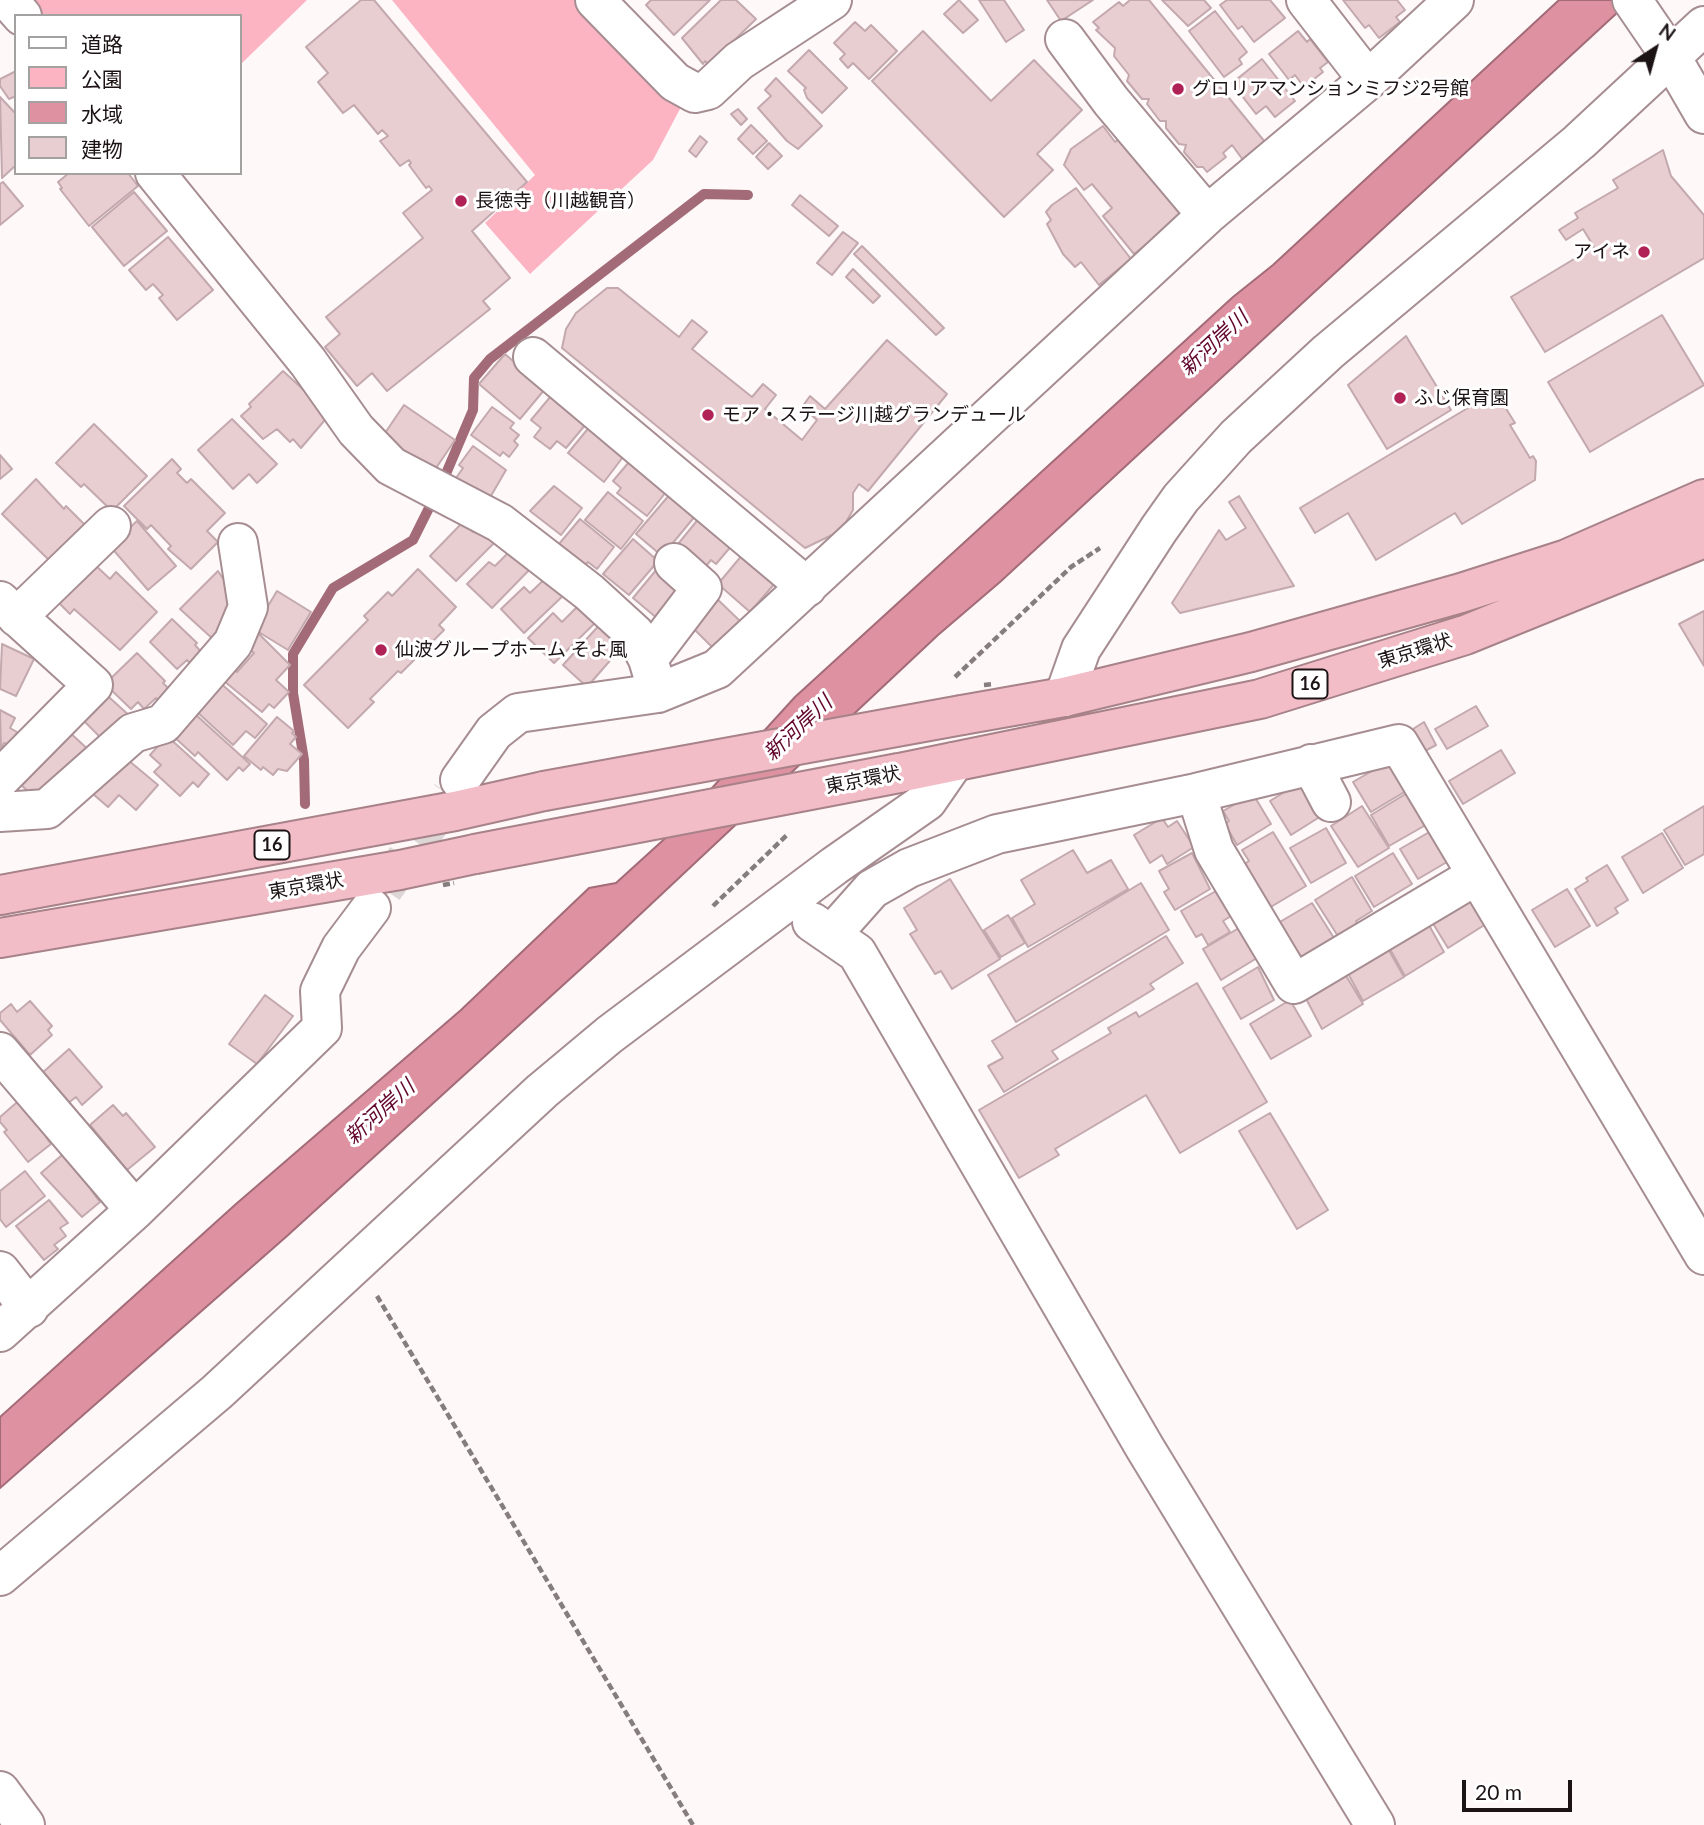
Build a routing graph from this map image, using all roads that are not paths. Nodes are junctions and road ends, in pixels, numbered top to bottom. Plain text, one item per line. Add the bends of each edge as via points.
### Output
1 (8, 0) edge
2 (595, 0) edge
3 (832, 0) edge
4 (1306, 0) edge
5 (1454, 0) edge
6 (1632, 0) edge
7 (20, 14) edge
8 (1704, 26) edge
9 (1065, 39) dead end
10 (1665, 48) junction
11 (1368, 80) junction
12 (1704, 114) edge
13 (157, 175) edge
14 (1207, 215) junction
15 (533, 357) dead end
16 (1704, 499) edge
17 (111, 526) dead end
18 (1704, 538) edge
19 (238, 543) dead end
20 (674, 563) dead end
21 (807, 587) junction
22 (9, 609) edge
23 (653, 676) junction
24 (1064, 697) junction
25 (954, 762) junction
26 (1311, 764) junction
27 (0, 779) edge
28 (460, 780) tunnel mouth
29 (1196, 793) junction
30 (1331, 802) dead end
31 (0, 812) edge
32 (1477, 875) junction
33 (0, 895) edge
34 (785, 905) junction
35 (371, 908) tunnel mouth
36 (832, 934) junction
37 (0, 938) edge
38 (0, 1052) edge
39 (135, 1210) junction
40 (1704, 1255) edge
41 (0, 1271) edge
42 (29, 1308) junction
43 (0, 1332) edge
44 (0, 1576) edge
45 (0, 1791) edge
46 (25, 1825) edge
47 (1375, 1825) edge

1 - 7 street
2 - 3 street via 675,82 695,93 708,90 738,61
4 - 11 street
5 - 11 street
6 - 10 street
8 - 10 street
9 - 14 street
10 - 12 street
10 - 24 street via 1579,142 1236,437 1159,530 1081,649
11 - 14 street
13 - 23 street via 308,362 356,430 391,466 500,523 540,552 635,634
14 - 21 street
15 - 21 street
16 - 24 highway, 16 via 1567,559 1461,593 1251,652
17 - 22 street
18 - 25 highway, 東京環状 / 16 via 1465,635 1259,699
19 - 31 street via 248,607 233,643 163,724 133,733 47,809
20 - 23 street via 702,588
21 - 23 street via 717,669
22 - 27 street via 93,685
23 - 28 street via 518,713 494,732
24 - 33 highway, 16, bridge via 957,697 442,813
25 - 34 street via 928,801
25 - 37 highway, 東京環状 / 16, bridge via 400,870
26 - 29 street
26 - 30 street
26 - 32 street via 1399,744
29 - 32 street via 1214,850 1294,984
29 - 36 street via 997,834 909,867 872,889
32 - 40 street
34 - 36 street
34 - 44 street via 580,1059 217,1392
35 - 39 street via 341,948 320,991 327,1023
36 - 47 street via 857,953 1145,1448
38 - 39 street
39 - 42 street
41 - 42 street
42 - 43 street
45 - 46 street

